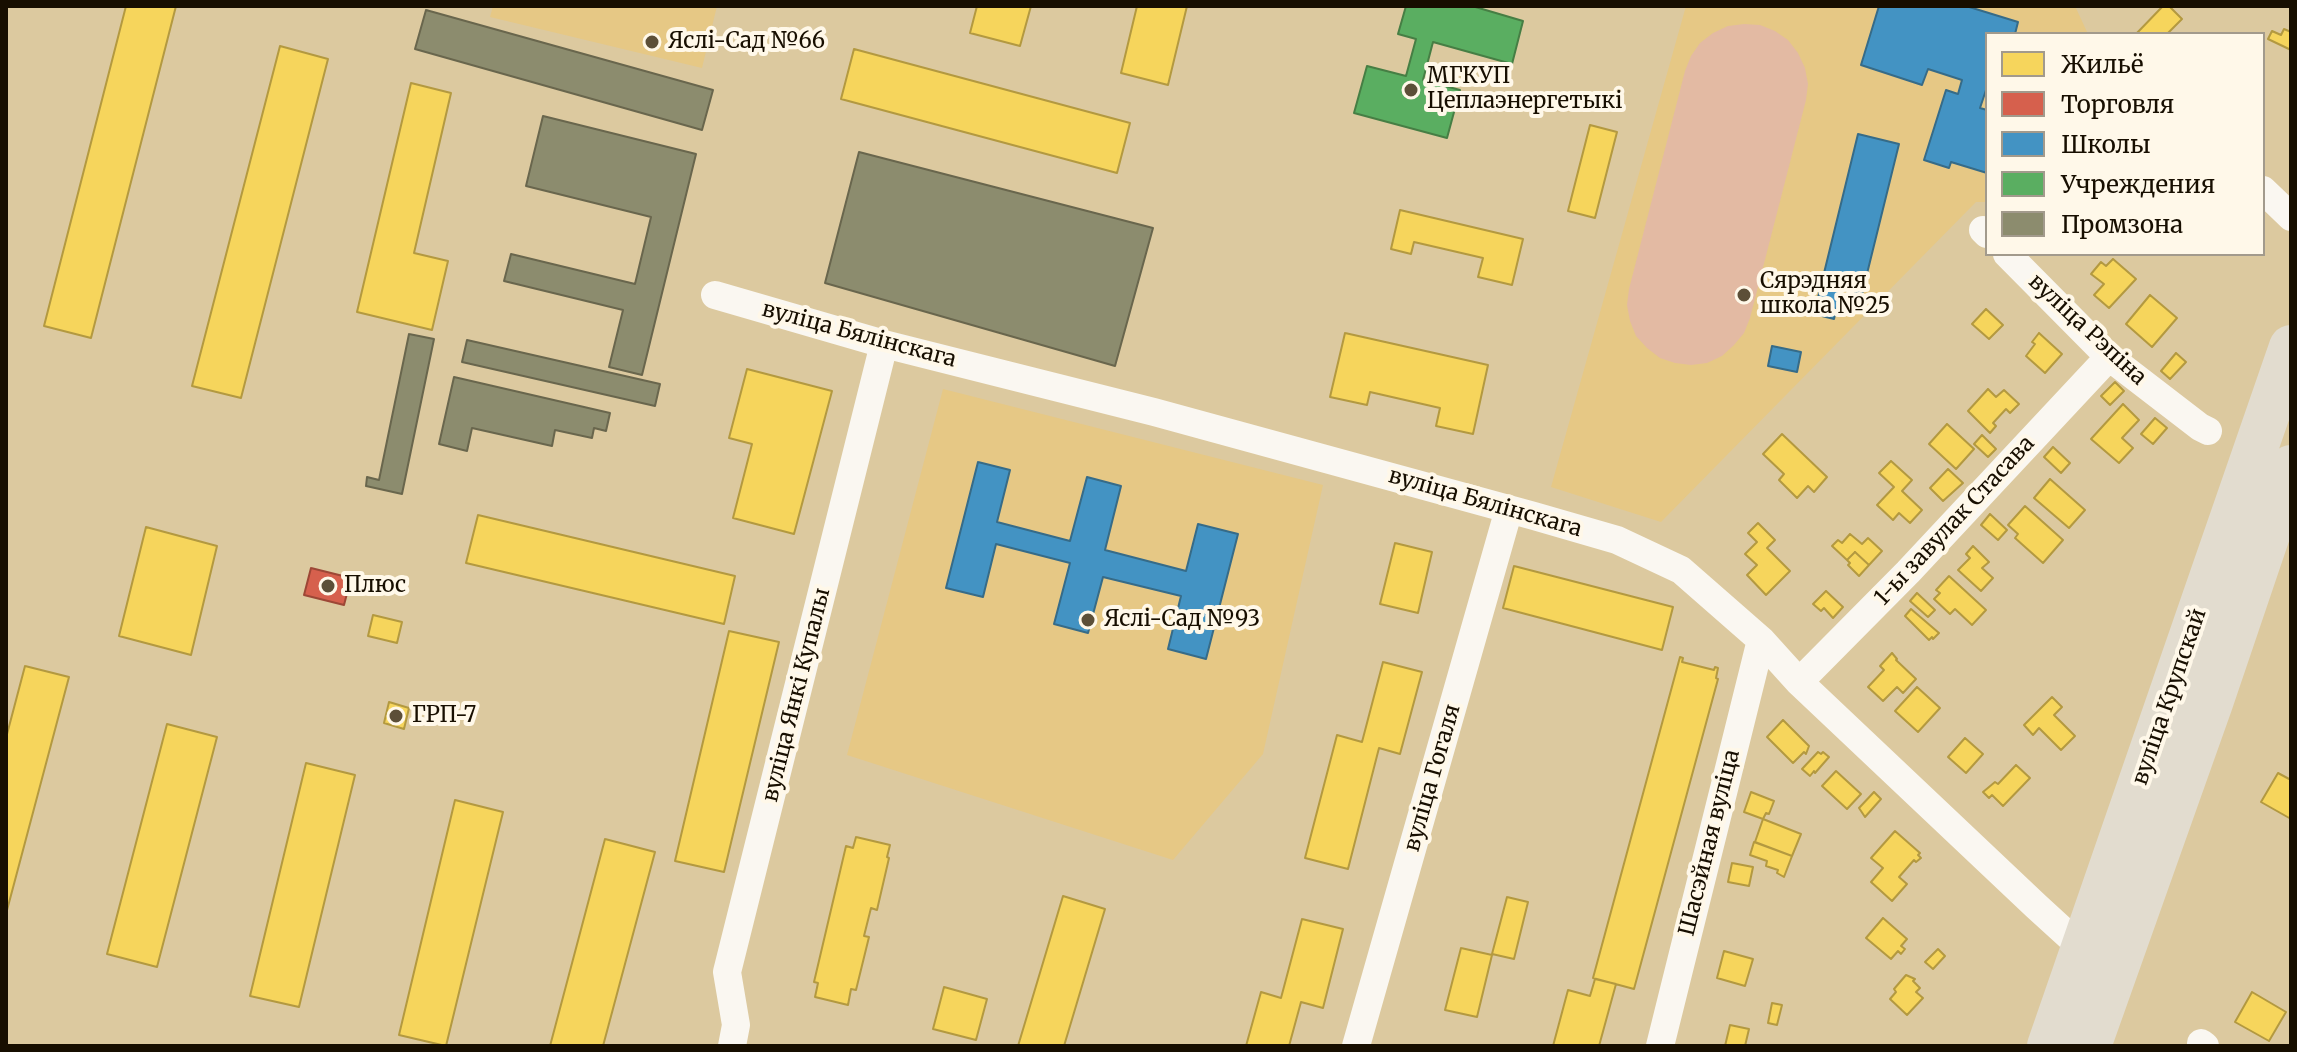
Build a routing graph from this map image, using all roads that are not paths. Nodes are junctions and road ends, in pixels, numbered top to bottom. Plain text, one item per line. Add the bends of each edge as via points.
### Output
1 (2265, 192) edge
2 (2291, 217) edge
3 (2009, 256) edge
4 (715, 295) dead end
5 (884, 344) junction
6 (2291, 347) edge
7 (2109, 357) junction
8 (2208, 431) dead end
9 (2291, 467) edge
10 (1509, 509) junction
11 (2284, 517) edge
12 (1761, 640) junction
13 (1799, 682) junction
14 (2100, 956) junction
15 (732, 1046) edge
16 (1356, 1046) edge
17 (1660, 1046) edge
18 (2049, 1046) edge
19 (2089, 1046) edge

1 - 2 street
3 - 7 street, вуліца Рэпіна
4 - 5 street, вуліца Бялінскага
5 - 10 street, вуліца Бялінскага
5 - 15 street, вуліца Янкі Купалы via 727,972 736,1025
6 - 14 main road, вуліца Крупскай
7 - 8 street, вуліца Рэпіна
7 - 13 street, 1-ы завулак Стасава
9 - 11 main road, вуліца Крупскай
10 - 12 street, вуліца Бялінскага via 1617,540 1681,570
10 - 16 street, вуліца Гогаля
11 - 14 main road, вуліца Крупскай via 2211,703
12 - 13 street, вуліца Бялінскага
12 - 17 street, Шасэйная вуліца
13 - 14 street, вуліца Бялінскага
14 - 18 main road, вуліца Крупскай
14 - 19 main road, вуліца Крупскай

